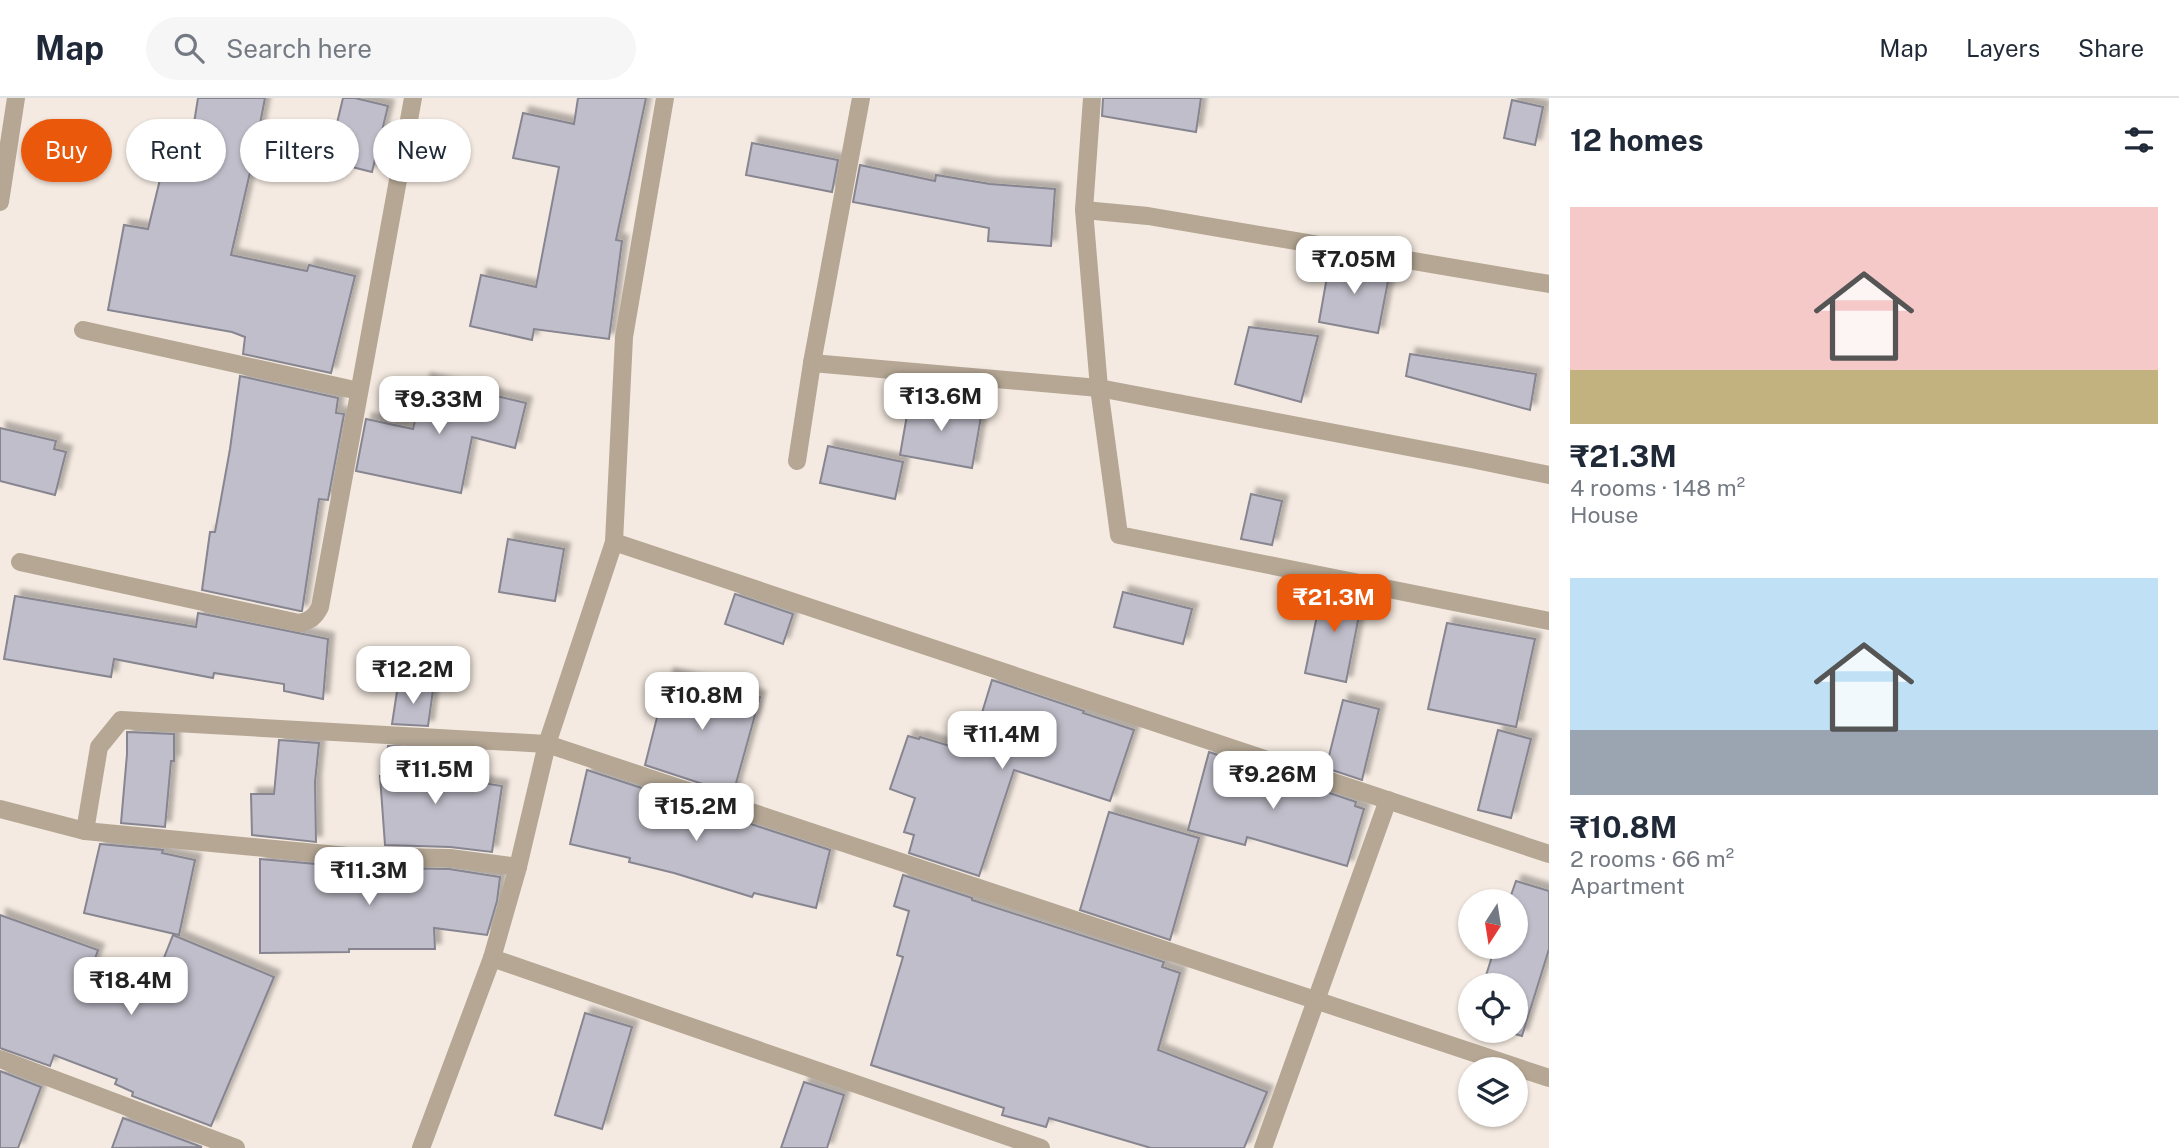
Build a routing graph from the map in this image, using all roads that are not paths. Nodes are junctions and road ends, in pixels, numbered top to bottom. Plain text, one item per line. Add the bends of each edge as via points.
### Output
1 (16, 98) edge
2 (413, 98) edge
3 (665, 98) edge
4 (861, 98) edge
5 (1092, 98) edge
6 (0, 202) edge
7 (1084, 210) junction
8 (1549, 284) edge
9 (83, 330) dead end
10 (812, 363) junction
11 (1099, 388) junction
12 (359, 391) junction
13 (797, 461) dead end
14 (1549, 475) edge
15 (614, 542) junction
16 (20, 562) dead end
17 (1549, 621) edge
18 (547, 744) junction
19 (1388, 800) junction
20 (0, 809) edge
21 (85, 831) junction
22 (1549, 854) edge
23 (518, 867) junction
24 (492, 958) junction
25 (1316, 1001) junction
26 (0, 1059) edge
27 (1549, 1078) edge
28 (236, 1148) edge
29 (421, 1148) edge
30 (1041, 1148) edge
31 (1263, 1148) edge

1 - 6 street
2 - 12 street
3 - 15 street via 624,337
4 - 10 street
5 - 7 street
7 - 8 street via 1148,216
7 - 11 street
9 - 12 street
10 - 11 street
10 - 13 street
11 - 14 street
11 - 17 street via 1119,535
12 - 16 street via 320,607 308,621 299,623
15 - 18 street
15 - 19 street
18 - 21 street via 121,720 99,747
18 - 23 street
18 - 25 street
19 - 22 street
19 - 25 street
20 - 21 street
21 - 23 street
23 - 24 street
24 - 29 street
24 - 30 street
25 - 27 street
25 - 31 street
26 - 28 street

